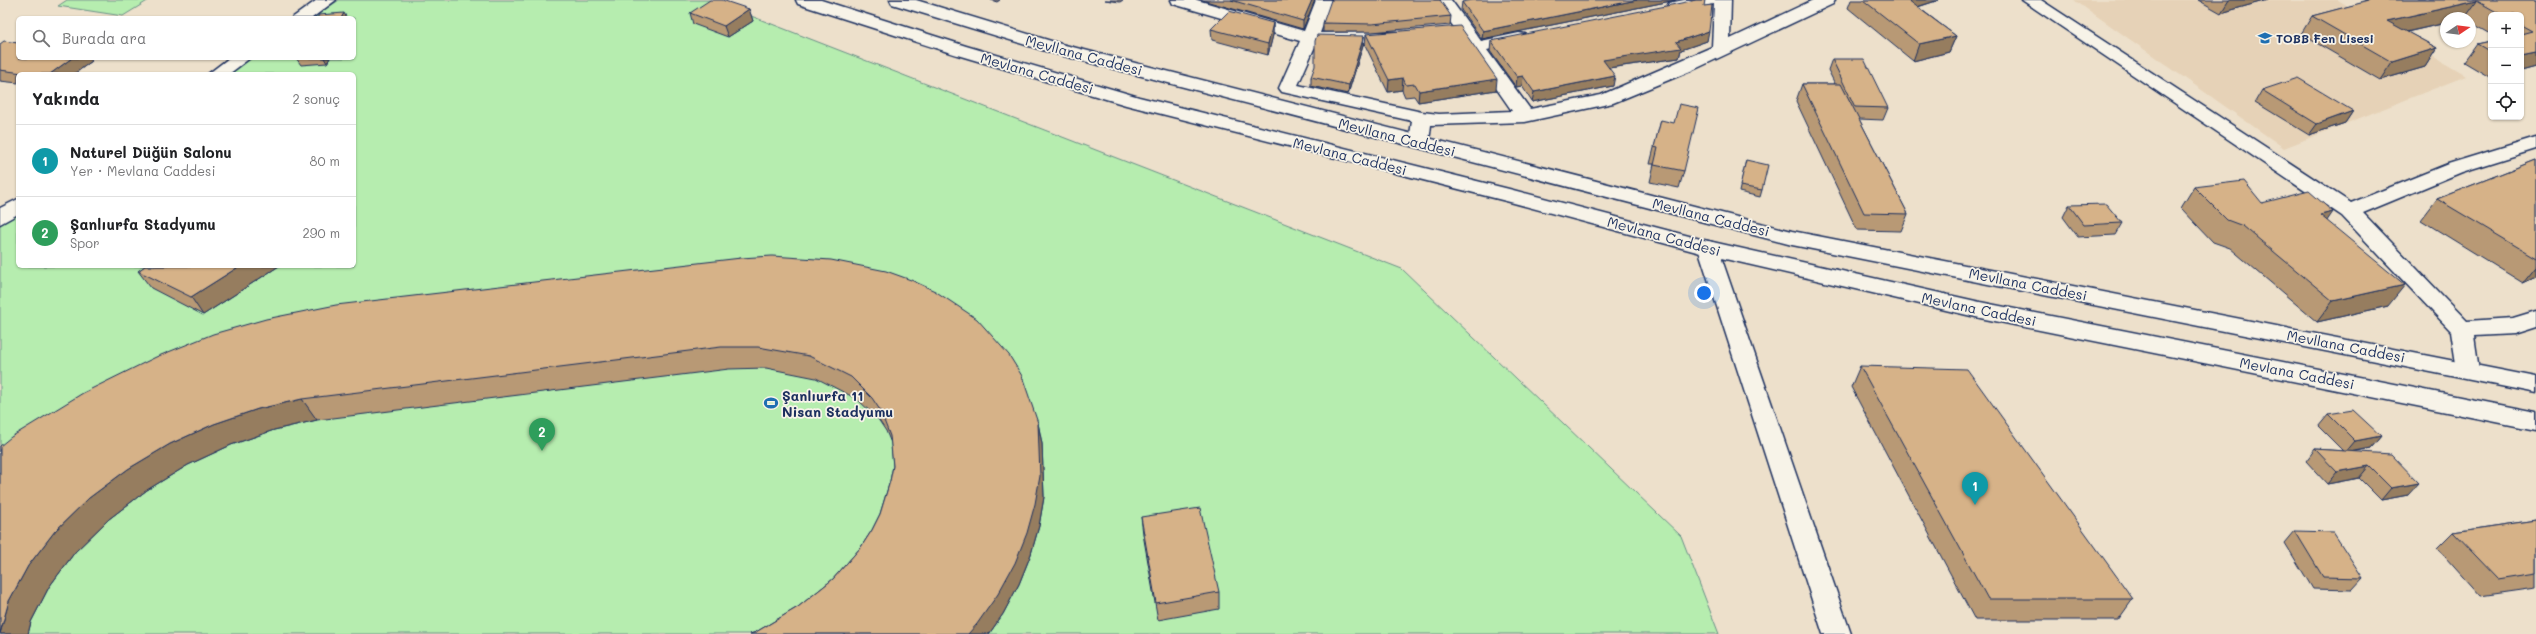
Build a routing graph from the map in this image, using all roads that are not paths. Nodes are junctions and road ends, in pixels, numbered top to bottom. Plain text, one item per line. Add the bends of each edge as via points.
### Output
1 (328, 0) edge
2 (804, 0) edge
3 (898, 0) edge
4 (1179, 0) edge
5 (1324, 0) edge
6 (1709, 0) edge
7 (1723, 0) edge
8 (1827, 0) edge
9 (2030, 0) edge
10 (1468, 2) edge
11 (1446, 3) edge
12 (1662, 9) edge
13 (304, 16) edge
14 (1464, 30) junction
15 (1442, 32) edge
16 (1538, 35) edge
17 (1412, 36) edge
18 (1310, 38) junction
19 (1477, 47) junction
20 (1721, 50) junction
21 (238, 60) edge
22 (220, 72) edge
23 (1525, 116) junction
24 (1422, 118) junction
25 (1419, 142) junction
26 (2536, 143) edge
27 (16, 206) edge
28 (2349, 210) junction
29 (0, 217) edge
30 (1708, 248) junction
31 (2536, 319) edge
32 (2462, 329) junction
33 (2468, 370) junction
34 (2536, 385) edge
35 (2536, 421) edge
36 (1837, 634) edge

1 - 13 main road
2 - 30 main road, Mevlana Caddesi via 960,50 1133,101 1513,196
3 - 25 main road, Mevllana Caddesi via 1055,48
4 - 18 main road
5 - 18 main road
6 - 12 main road
7 - 20 main road
8 - 20 main road
9 - 28 main road
10 - 11 main road
11 - 14 main road
14 - 15 main road
14 - 19 main road
16 - 19 main road
17 - 18 main road via 1372,39
18 - 24 main road via 1288,88
19 - 23 main road
20 - 23 main road via 1638,88 1606,99
21 - 22 main road
23 - 24 main road via 1439,120
24 - 25 main road
25 - 33 main road, Mevllana Caddesi via 1792,238
26 - 28 main road via 2455,168
27 - 29 main road
28 - 32 main road
30 - 35 main road, Mevlana Caddesi via 1980,310
30 - 36 main road
31 - 32 main road via 2514,326
32 - 33 main road
33 - 34 main road, Mevllana Caddesi

